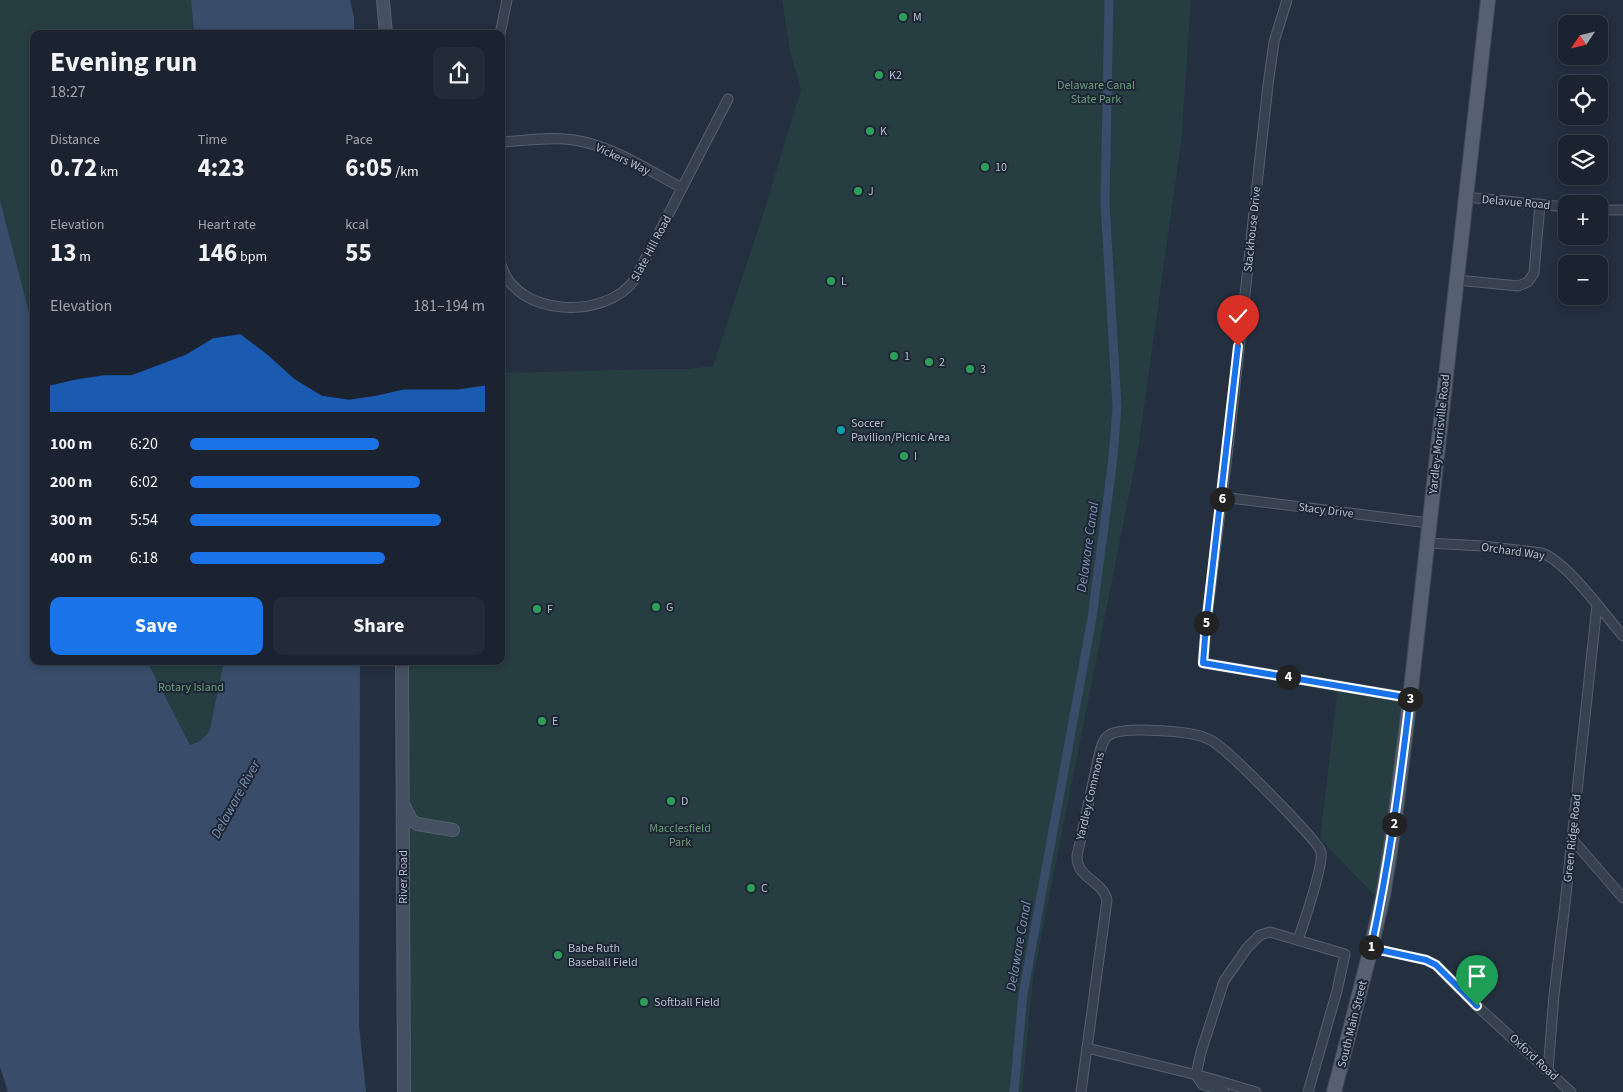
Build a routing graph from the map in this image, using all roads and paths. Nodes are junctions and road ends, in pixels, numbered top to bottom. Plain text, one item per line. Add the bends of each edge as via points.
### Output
1 (383, 0) edge
2 (506, 0) edge
3 (1287, 0) edge
4 (1488, 0) edge
5 (386, 30) edge
6 (501, 30) edge
7 (728, 99) dead end
8 (505, 142) edge
9 (682, 188) junction
10 (1466, 197) junction
11 (1540, 204) junction
12 (1558, 206) edge
13 (1608, 210) edge
14 (1623, 210) edge
15 (505, 273) edge
16 (1456, 280) junction
17 (1222, 497) junction
18 (1429, 523) junction
19 (1427, 542) junction
20 (1597, 604) junction
21 (1623, 636) edge
22 (402, 665) edge
23 (1410, 698) junction
24 (403, 804) junction
25 (403, 830) junction
26 (1572, 839) junction
27 (1387, 867) joint
28 (1623, 898) edge
29 (1298, 940) junction
30 (1371, 948) junction
31 (1087, 1048) junction
32 (1548, 1071) junction
33 (1196, 1075) junction
34 (404, 1092) edge
35 (1081, 1092) edge
36 (1224, 1092) edge
37 (1256, 1092) edge
38 (1308, 1092) edge
39 (1334, 1092) edge
40 (1571, 1092) edge

1 - 5 main road
2 - 6 street
3 - 17 street, Stackhouse Drive via 1273,48
4 - 10 main road, Yardley-Morrisville Road
7 - 9 street, Slate Hill Road
8 - 9 street, Vickers Way via 559,139 586,142 615,153
9 - 15 street, Slate Hill Road via 635,279 628,289 610,300 582,306 539,303 513,286
10 - 11 street, Delavue Road
10 - 16 main road, Yardley-Morrisville Road
11 - 12 street, Delavue Road
11 - 16 street via 1534,273 1528,282 1518,286
13 - 14 street
16 - 18 main road, Yardley-Morrisville Road
17 - 18 street, Stacy Drive
17 - 23 street, Stackhouse Drive via 1203,663
18 - 19 main road, Yardley-Morrisville Road
19 - 20 street, Orchard Way via 1542,553 1562,565
19 - 23 main road, Yardley-Morrisville Road
20 - 21 street, Orchard Way
20 - 26 street, Green Ridge Road
22 - 24 main road, River Road
23 - 27 main road, Yardley-Morrisville Road
24 - 25 main road, River Road
24 - 25 main road via 411,820 417,824 453,830
25 - 34 main road, River Road
26 - 28 street
26 - 32 street, Green Ridge Road
27 - 30 main road, South Main Street
29 - 31 street, Yardley Commons via 1322,853 1302,829 1249,772 1206,738 1176,731 1134,731 1109,735 1099,755 1077,856 1082,872 1103,890 1107,900
29 - 33 street via 1270,932 1260,935 1248,948 1224,980
29 - 38 street via 1345,954
30 - 32 street, Oxford Road via 1436,965
30 - 39 main road, South Main Street
31 - 33 street
31 - 35 street, Yardley Commons
32 - 40 street, Oxford Road
33 - 36 street via 1202,1084
33 - 37 street

